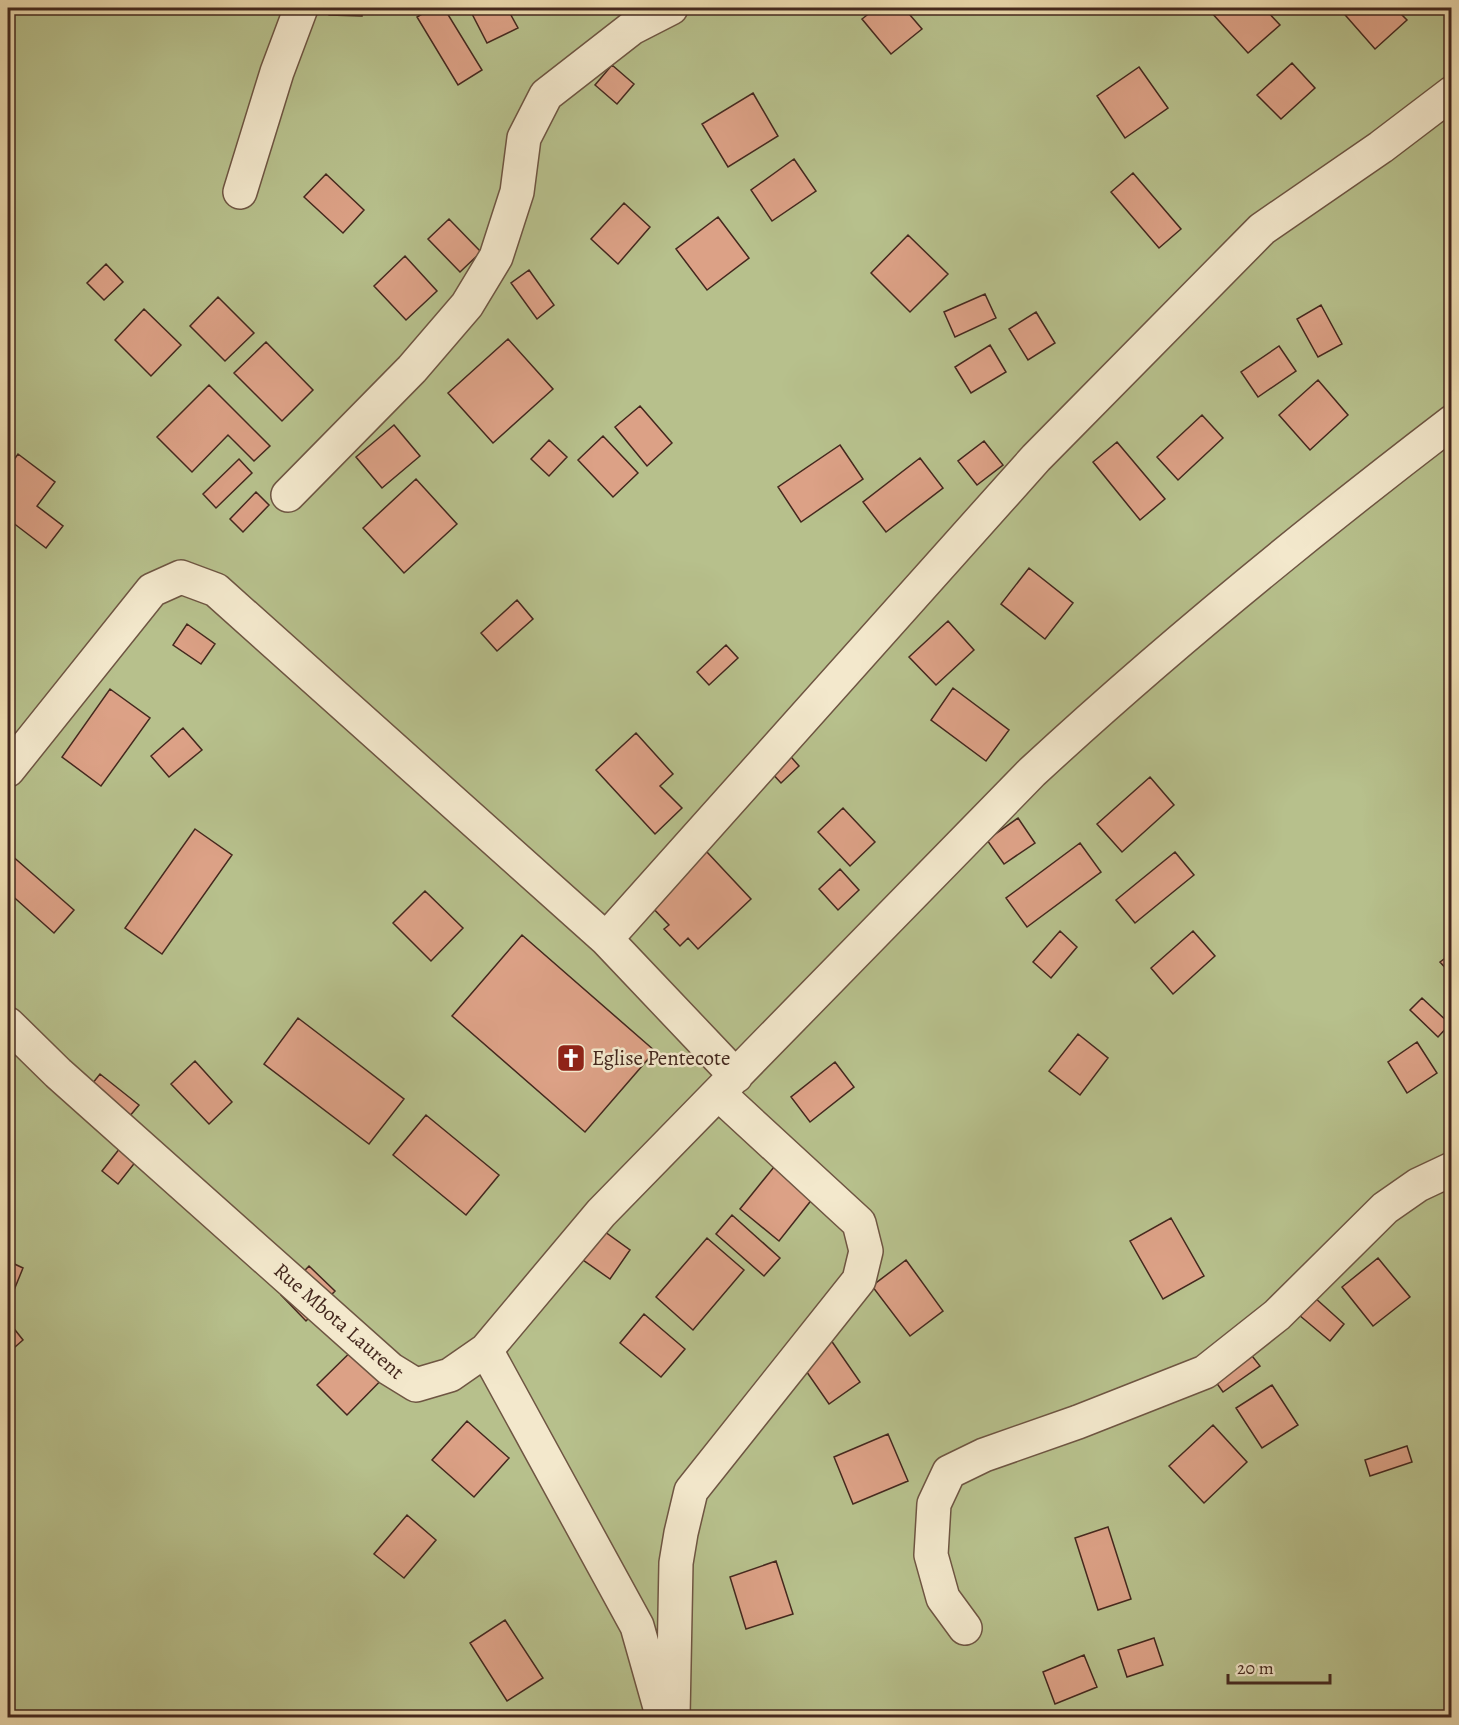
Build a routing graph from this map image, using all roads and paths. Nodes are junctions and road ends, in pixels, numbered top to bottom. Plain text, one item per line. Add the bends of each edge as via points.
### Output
1 (301, 8) edge
2 (671, 8) edge
3 (1452, 93) edge
4 (240, 192) dead end
5 (1452, 422) edge
6 (288, 495) dead end
7 (8, 770) edge
8 (606, 939) junction
9 (8, 1024) edge
10 (728, 1085) junction
11 (1452, 1169) edge
12 (486, 1350) junction
13 (965, 1628) dead end
14 (663, 1718) edge
15 (673, 1718) edge

1 - 4 street
2 - 6 street via 632,28 546,94 524,138 518,192 496,257 467,305 412,369
3 - 8 street via 1253,237 1036,458
5 - 10 street, Rue Mbota Laurent via 1329,516 1032,772
7 - 8 street via 152,590 181,577 216,590
8 - 10 street
9 - 12 street, Rue Mbota Laurent via 390,1369 416,1385 450,1375
10 - 12 street, Rue Mbota Laurent via 601,1213
10 - 15 street via 859,1223 866,1251 859,1280 691,1491 676,1563
11 - 13 street via 1418,1185 1385,1208 1277,1315 1205,1372 984,1455 949,1472 934,1504 931,1555 943,1598
12 - 14 street via 637,1626

